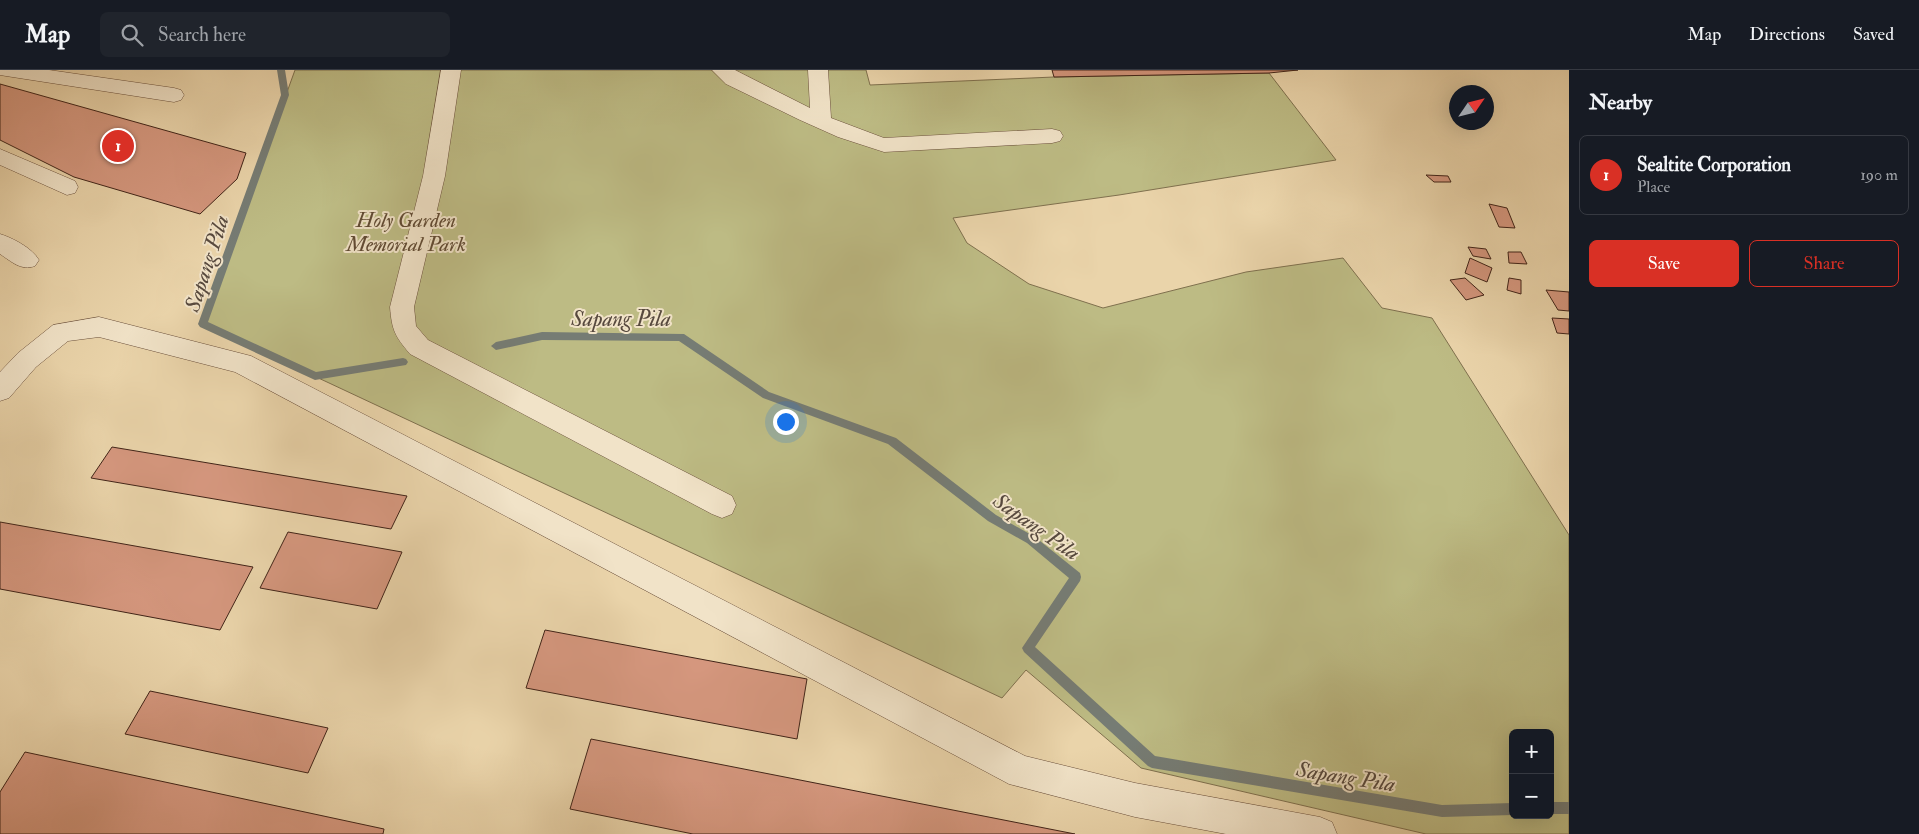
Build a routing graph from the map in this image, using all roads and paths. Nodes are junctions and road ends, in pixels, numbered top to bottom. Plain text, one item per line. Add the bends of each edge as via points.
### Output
1 (6, 70) edge
2 (451, 70) edge
3 (722, 70) edge
4 (818, 70) edge
5 (174, 95) dead end
6 (821, 120) junction
7 (1052, 136) dead end
8 (0, 156) edge
9 (67, 186) dead end
10 (0, 243) edge
11 (27, 260) dead end
12 (0, 390) edge
13 (722, 505) dead end
14 (1320, 834) edge

1 - 5 street
2 - 13 street via 434,176 402,307 404,329 419,347
3 - 6 street via 733,79
4 - 6 street
6 - 7 street via 884,145
8 - 9 street
10 - 11 street
12 - 14 street via 27,360 62,332 99,326 242,363 1021,772 1135,800

